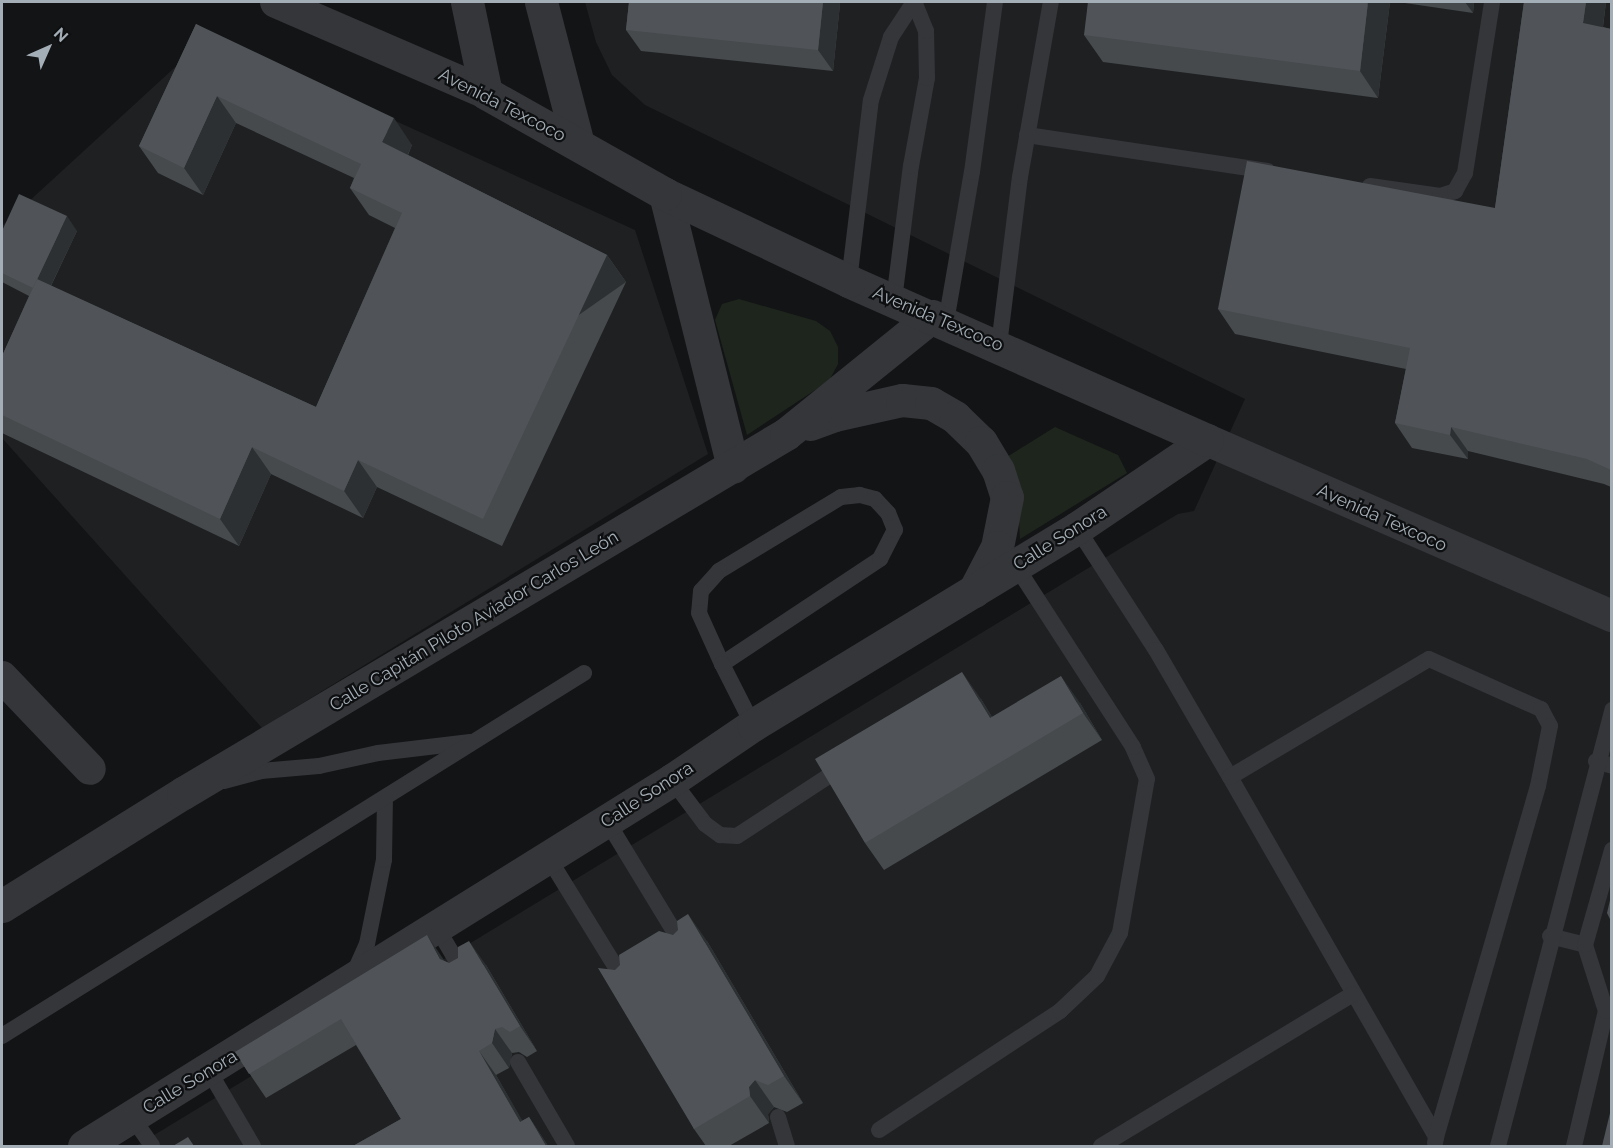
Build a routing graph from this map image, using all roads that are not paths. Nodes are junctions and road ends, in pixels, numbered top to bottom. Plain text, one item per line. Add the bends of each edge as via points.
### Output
1 (276, 2) edge
2 (467, 2) edge
3 (540, 2) edge
4 (914, 2) edge
5 (995, 2) edge
6 (1051, 2) edge
7 (1492, 2) edge
8 (486, 93) junction
9 (1027, 135) junction
10 (578, 144) junction
11 (1287, 173) edge
12 (1357, 184) edge
13 (665, 194) junction
14 (849, 281) junction
15 (894, 300) junction
16 (939, 319) junction
17 (999, 345) junction
18 (786, 434) junction
19 (1207, 440) junction
20 (733, 467) junction
21 (1077, 528) junction
22 (1016, 566) junction
23 (973, 592) junction
24 (1611, 616) edge
25 (722, 664) junction
26 (584, 673) dead end
27 (2, 677) edge
28 (1611, 710) edge
29 (753, 725) junction
30 (474, 742) junction
31 (863, 754) edge
32 (1604, 764) edge
33 (90, 769) dead end
34 (1230, 777) junction
35 (672, 780) junction
36 (183, 793) junction
37 (385, 799) junction
38 (607, 821) junction
39 (1611, 850) edge
40 (548, 857) junction
41 (2, 906) edge
42 (436, 926) junction
43 (1550, 936) junction
44 (1585, 945) junction
45 (687, 953) edge
46 (466, 977) edge
47 (351, 980) junction
48 (629, 988) edge
49 (1353, 994) junction
50 (2, 1036) edge
51 (518, 1062) dead end
52 (209, 1071) junction
53 (132, 1117) junction
54 (778, 1117) dead end
55 (879, 1130) dead end
56 (1435, 1142) edge
57 (84, 1146) edge
58 (152, 1146) edge
59 (253, 1146) edge
60 (567, 1146) edge
61 (787, 1146) edge
62 (1101, 1146) edge
63 (1498, 1146) edge
64 (1574, 1146) edge

1 - 8 street, Avenida Texcoco
2 - 8 street
3 - 10 street
4 - 14 lane via 891,36 871,100
4 - 15 lane via 926,31 927,78
5 - 16 lane via 972,172
6 - 9 lane
7 - 12 lane via 1465,172 1455,191 1440,196
8 - 10 street, Avenida Texcoco
9 - 11 lane
9 - 17 lane
10 - 13 street, Avenida Texcoco
13 - 14 street, Avenida Texcoco
13 - 20 street
14 - 15 street, Avenida Texcoco
15 - 16 street, Avenida Texcoco
16 - 17 street, Avenida Texcoco
16 - 18 street, Calle Capitán Piloto Aviador Carlos León
17 - 19 street, Avenida Texcoco
18 - 20 street, Calle Capitán Piloto Aviador Carlos León
18 - 23 street via 835,414 902,400 931,404 955,417 981,442 1007,497 998,547
19 - 21 street, Calle Sonora
19 - 24 street, Avenida Texcoco
20 - 36 street, Calle Capitán Piloto Aviador Carlos León
21 - 22 street, Calle Sonora
21 - 34 lane via 1156,650
22 - 23 street, Calle Sonora
22 - 55 lane via 1133,747 1147,778 1120,933 1097,976 1060,1011
23 - 29 street, Calle Sonora
25 - 25 lane via 880,559 895,530 888,513 875,499 860,495 841,497 707,581 699,613
25 - 29 lane
26 - 30 lane
27 - 33 street
28 - 32 lane
29 - 35 street, Calle Sonora
30 - 36 lane via 261,771
30 - 37 lane
31 - 35 lane via 736,836 720,835 705,824
32 - 43 lane
34 - 49 lane
34 - 56 lane via 1429,659 1541,709 1550,726 1538,786
35 - 38 street, Calle Sonora
36 - 41 street, Calle Capitán Piloto Aviador Carlos León
37 - 47 lane via 384,860 367,944
37 - 50 lane
38 - 40 street, Calle Sonora
38 - 45 lane
39 - 44 lane
40 - 42 street, Calle Sonora
40 - 48 lane
42 - 46 lane
42 - 47 street, Calle Sonora
43 - 44 lane
43 - 63 lane
44 - 64 lane via 1606,1011
47 - 52 street, Calle Sonora
49 - 56 lane
49 - 62 lane
51 - 60 lane
52 - 53 street, Calle Sonora
52 - 59 lane
53 - 57 street, Calle Sonora
53 - 58 lane
54 - 61 lane

